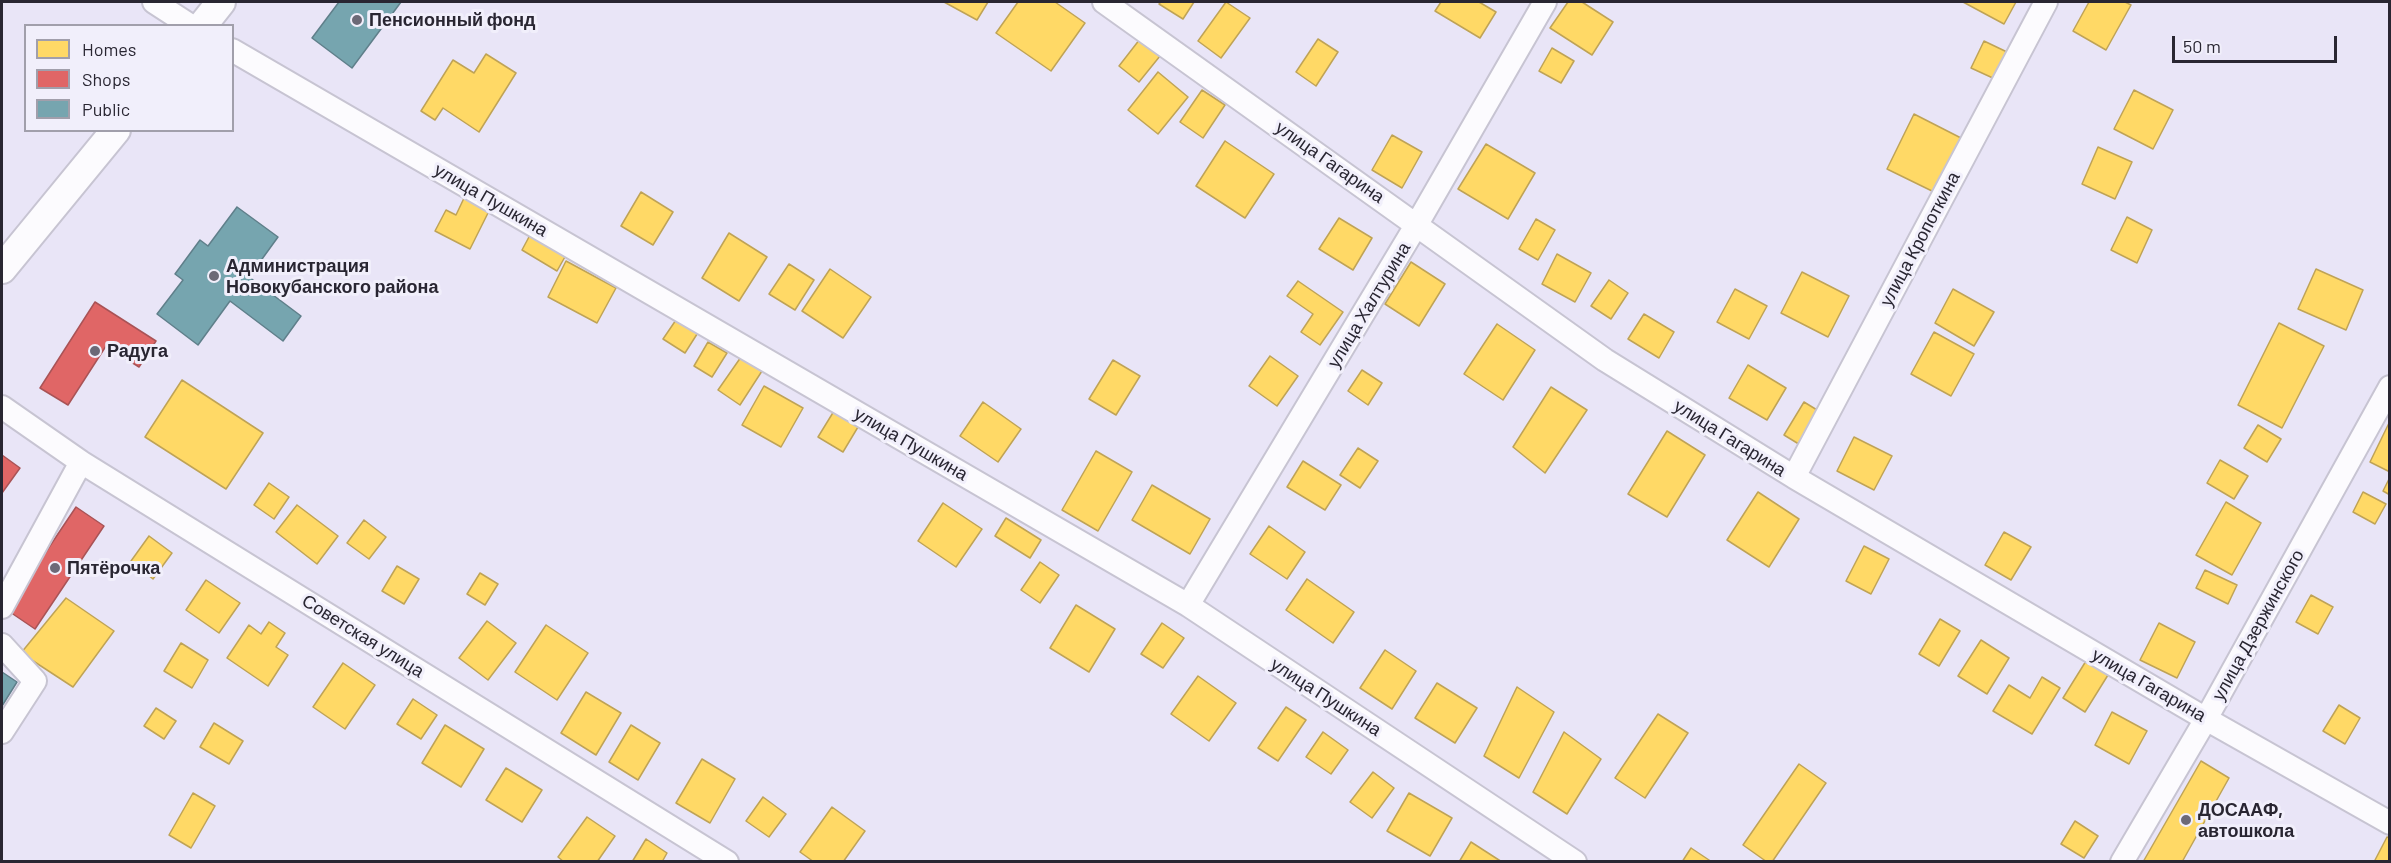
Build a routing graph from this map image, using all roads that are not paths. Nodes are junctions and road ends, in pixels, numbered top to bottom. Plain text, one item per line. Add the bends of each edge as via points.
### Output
1 (154, 2) edge
2 (220, 2) edge
3 (1104, 2) edge
4 (1545, 2) edge
5 (2046, 2) edge
6 (188, 24) edge
7 (204, 24) edge
8 (234, 51) edge
9 (114, 132) edge
10 (1417, 224) junction
11 (2, 268) edge
12 (2390, 387) edge
13 (2, 407) edge
14 (81, 462) junction
15 (1794, 477) junction
16 (1188, 605) junction
17 (2, 606) edge
18 (2, 645) edge
19 (2206, 719) junction
20 (2, 732) edge
21 (2390, 824) edge
22 (727, 861) edge
23 (1575, 861) edge
24 (2122, 861) edge

1 - 6 street
2 - 7 main road
3 - 10 street, улица Гагарина
4 - 10 street, улица Халтурина
5 - 15 street, улица Кропоткина
8 - 16 street, улица Пушкина
9 - 11 main road
10 - 15 street, улица Гагарина via 1605,360
10 - 16 street, улица Халтурина
12 - 19 street, улица Дзержинского
13 - 14 street, Советская улица
14 - 17 street
14 - 22 street, Советская улица
15 - 19 street, улица Гагарина
16 - 23 street, улица Пушкина
18 - 20 street via 35,681
19 - 21 street, улица Гагарина
19 - 24 street, улица Дзержинского

